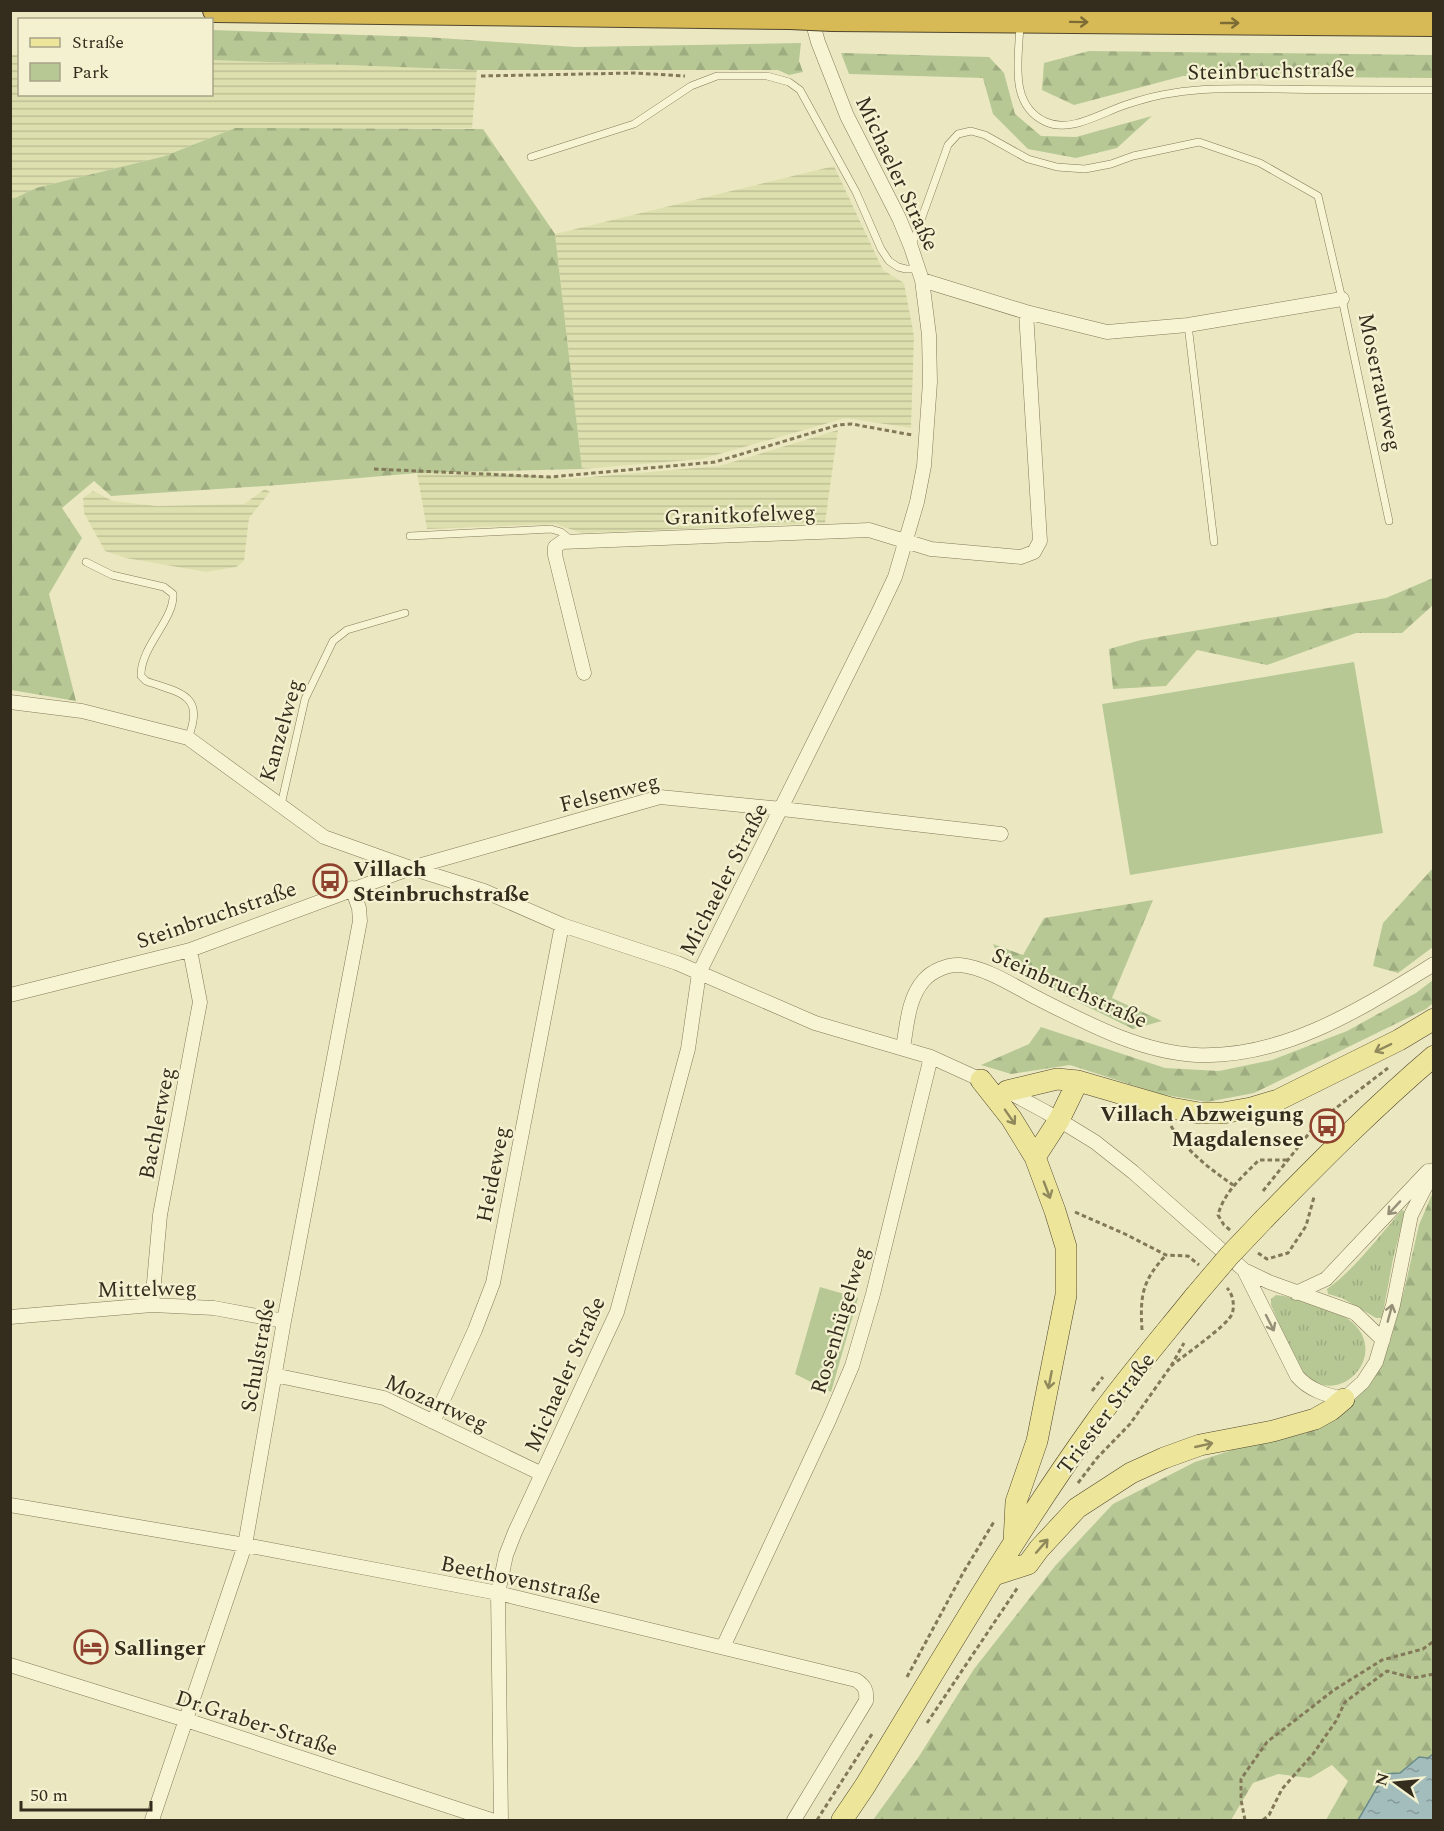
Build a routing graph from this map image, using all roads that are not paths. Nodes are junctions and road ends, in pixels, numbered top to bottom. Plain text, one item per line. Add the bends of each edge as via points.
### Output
1 (215, 10) edge
2 (811, 15) edge
3 (1020, 21) junction
4 (1434, 24) edge
5 (1434, 90) edge
6 (531, 157) dead end
7 (911, 247) junction
8 (920, 274) junction
9 (1342, 299) junction
10 (1026, 312) junction
11 (1188, 325) junction
12 (1389, 521) dead end
13 (410, 536) dead end
14 (906, 541) junction
15 (573, 542) junction
16 (1214, 542) dead end
17 (87, 562) dead end
18 (405, 613) dead end
19 (584, 673) dead end
20 (10, 702) edge
21 (188, 738) junction
22 (281, 805) junction
23 (782, 809) junction
24 (1001, 834) dead end
25 (411, 868) junction
26 (352, 888) junction
27 (562, 925) junction
28 (190, 950) junction
29 (1434, 964) edge
30 (699, 973) junction
31 (10, 994) edge
32 (1434, 1019) edge
33 (903, 1048) junction
34 (1434, 1056) edge
35 (931, 1058) junction
36 (981, 1080) junction
37 (1078, 1081) junction
38 (1007, 1091) junction
39 (1059, 1120) junction
40 (1035, 1157) junction
41 (1434, 1165) edge
42 (1434, 1170) edge
43 (1244, 1270) junction
44 (1296, 1293) junction
45 (152, 1305) junction
46 (10, 1317) edge
47 (284, 1321) junction
48 (1383, 1340) junction
49 (274, 1375) junction
50 (1344, 1399) junction
51 (433, 1422) junction
52 (542, 1474) junction
53 (10, 1505) edge
54 (1014, 1542) junction
55 (245, 1545) junction
56 (994, 1575) junction
57 (498, 1593) junction
58 (723, 1647) junction
59 (10, 1665) edge
60 (186, 1720) junction
61 (152, 1821) edge
62 (491, 1821) edge
63 (501, 1821) edge
64 (794, 1821) edge
65 (842, 1821) edge

1 - 2 highway
2 - 3 highway
2 - 7 street, Michaeler Straße via 847,116
3 -> 4 highway
3 - 5 lane, Steinbruchstraße via 1018,82 1023,101 1048,123 1064,126 1174,92
6 - 8 lane via 634,123 691,86 717,76 767,76 789,82 800,90 881,249 898,267
7 - 8 street, Michaeler Straße
7 - 9 lane via 948,145 958,134 971,131 1028,159 1085,169 1199,142 1260,163 1318,196
8 - 10 street, Moserrautweg
8 - 14 street, Michaeler Straße via 929,335 930,382 924,466
9 - 11 street, Moserrautweg
9 - 12 lane, Moserrautweg
10 - 11 street, Moserrautweg via 1107,332
10 - 14 street via 1040,541 1034,552 1021,557 931,549
11 - 16 lane
13 - 15 lane, Granitkofelweg via 551,529
14 - 15 street, Granitkofelweg via 869,530
14 - 23 street, Michaeler Straße via 895,577
15 - 19 street via 562,542 555,548 555,555
17 - 21 lane via 112,575 164,587 173,594 174,603 152,642 141,676 190,700 195,712
18 - 22 lane, Kanzelweg via 347,630 333,641 305,699
20 - 21 street, Kanzelweg via 82,711
21 - 22 street, Kanzelweg
22 - 25 street, Kanzelweg via 324,837
23 - 24 street, Felsenweg
23 - 25 street, Felsenweg via 660,796
23 - 30 street, Michaeler Straße
25 - 26 street, Steinbruchstraße
25 - 27 street via 484,891
26 - 28 street, Steinbruchstraße
26 - 47 street, Schulstraße via 360,921
27 - 30 street
27 - 51 street, Heideweg via 493,1283
28 - 31 street, Steinbruchstraße
28 - 45 street, Bachlerweg via 200,1002 160,1215
29 - 33 street, Steinbruchstraße via 1376,1000 1288,1041 1224,1055 1194,1055 1129,1040 997,977 958,964 939,969 925,979 913,996
30 - 33 street via 815,1023
30 - 52 street, Michaeler Straße via 687,1050 618,1312
32 -> 37 main road via 1278,1100 1223,1113 1171,1108
33 - 35 street
34 - 54 main road, Triester Straße, bridge via 1342,1140 1229,1256 1097,1419
35 - 36 street
35 - 58 street, Rosenhügelweg via 852,1366
36 - 38 street
36 -> 40 main road
37 - 38 main road via 1057,1079
37 - 39 main road
38 - 39 street
39 - 40 main road
39 - 43 street via 1133,1172
40 -> 54 main road via 1066,1248 1066,1295 1037,1441 1016,1502
41 -> 44 street via 1326,1279
48 -> 42 street via 1411,1215
43 - 44 street
43 -> 50 street via 1297,1376 1311,1388
44 - 48 street via 1355,1313
45 - 46 street, Mittelweg
45 - 47 street, Mittelweg via 214,1308
47 - 49 street, Schulstraße
48 - 50 street via 1376,1362 1363,1382
49 - 51 street, Mozartweg via 384,1398
49 - 55 street, Schulstraße
56 -> 50 main road via 1028,1564 1077,1508 1131,1473 1200,1445 1315,1419
51 - 52 street, Mozartweg
52 - 57 street, Michaeler Straße via 506,1555
53 - 55 street, Beethovenstraße
54 - 56 main road, Triester Straße
55 - 57 street, Beethovenstraße
55 - 60 street, Schulstraße
56 - 65 main road, Triester Straße
57 - 58 street, Beethovenstraße
57 - 63 street, Michaeler Straße
58 - 64 street, Beethovenstraße via 856,1680 867,1693 866,1701
59 - 60 street, Dr.Graber-Straße
60 - 61 street, Schulstraße
60 - 62 street, Dr.Graber-Straße

